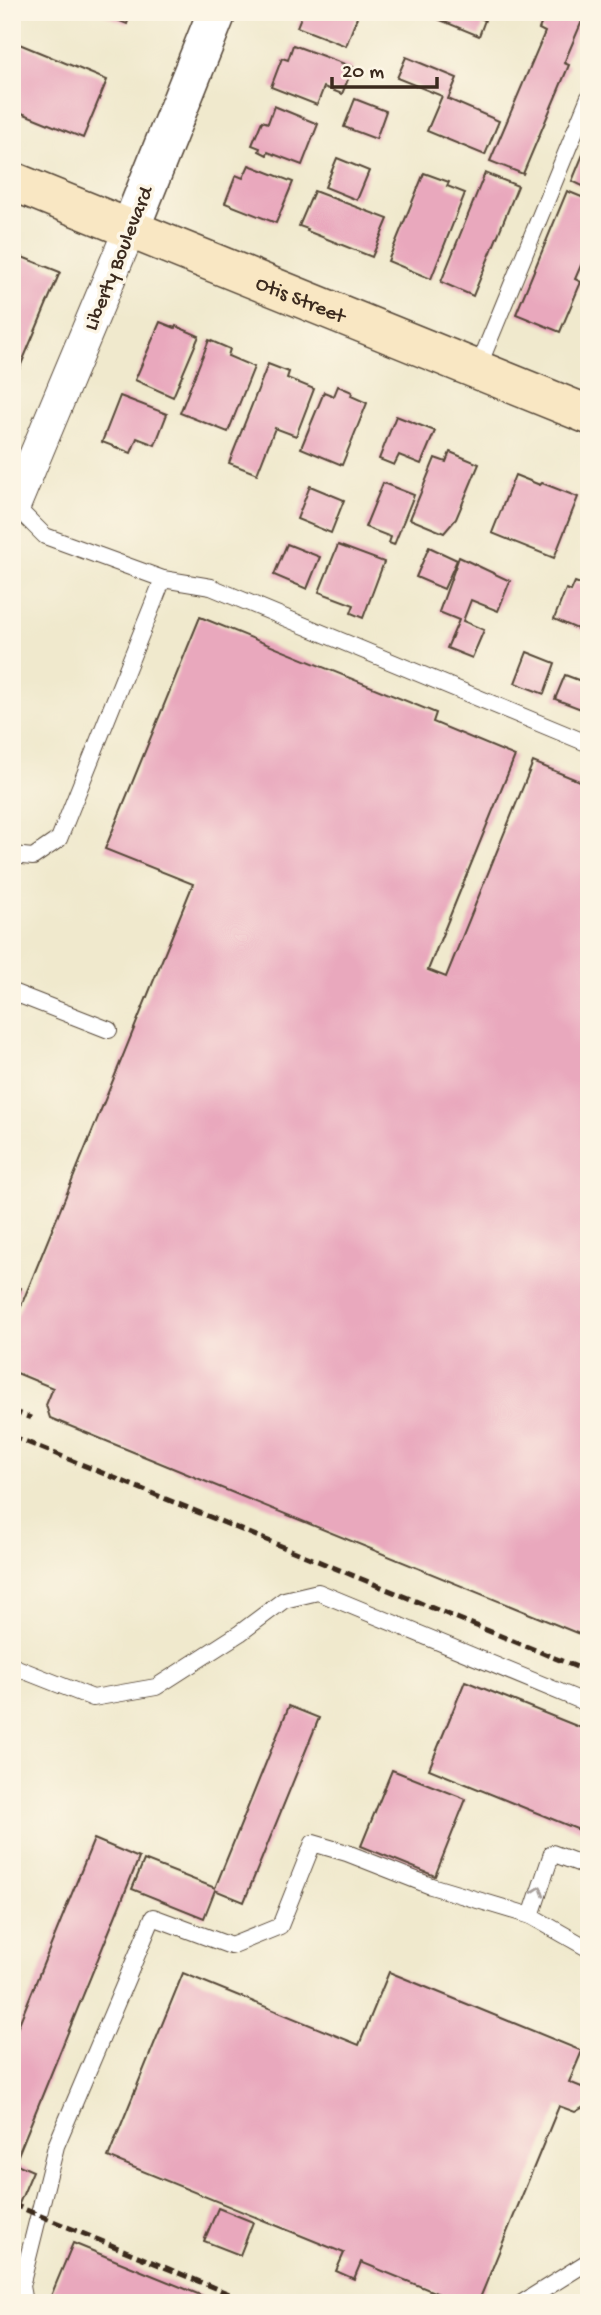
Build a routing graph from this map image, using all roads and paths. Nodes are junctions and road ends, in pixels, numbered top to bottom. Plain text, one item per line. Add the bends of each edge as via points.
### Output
1 (217, 12) edge
2 (589, 97) edge
3 (12, 181) edge
4 (130, 229) junction
5 (477, 370) junction
6 (589, 415) edge
7 (13, 505) edge
8 (163, 579) junction
9 (589, 744) edge
10 (12, 855) edge
11 (12, 992) edge
12 (109, 1030) dead end
13 (12, 1665) edge
14 (589, 1704) edge
15 (589, 1867) edge
16 (531, 1916) junction
17 (589, 1949) edge
18 (589, 2261) edge
19 (24, 2303) edge
20 (522, 2303) edge

1 - 4 street, Liberty Boulevard
2 - 5 lane
3 - 4 main road, Otis Street
4 - 5 main road, Otis Street
4 - 7 street, Liberty Boulevard
5 - 6 main road, Otis Street
7 - 8 lane via 45,536
8 - 9 lane via 211,587
8 - 10 lane via 59,839 33,857
11 - 12 lane
13 - 14 lane via 93,1698 156,1687 284,1600 318,1592
16 -> 15 lane via 552,1853
16 - 17 lane
16 - 19 lane via 313,1843 280,1926 231,1946 153,1917 56,2146 21,2286
18 - 20 lane

